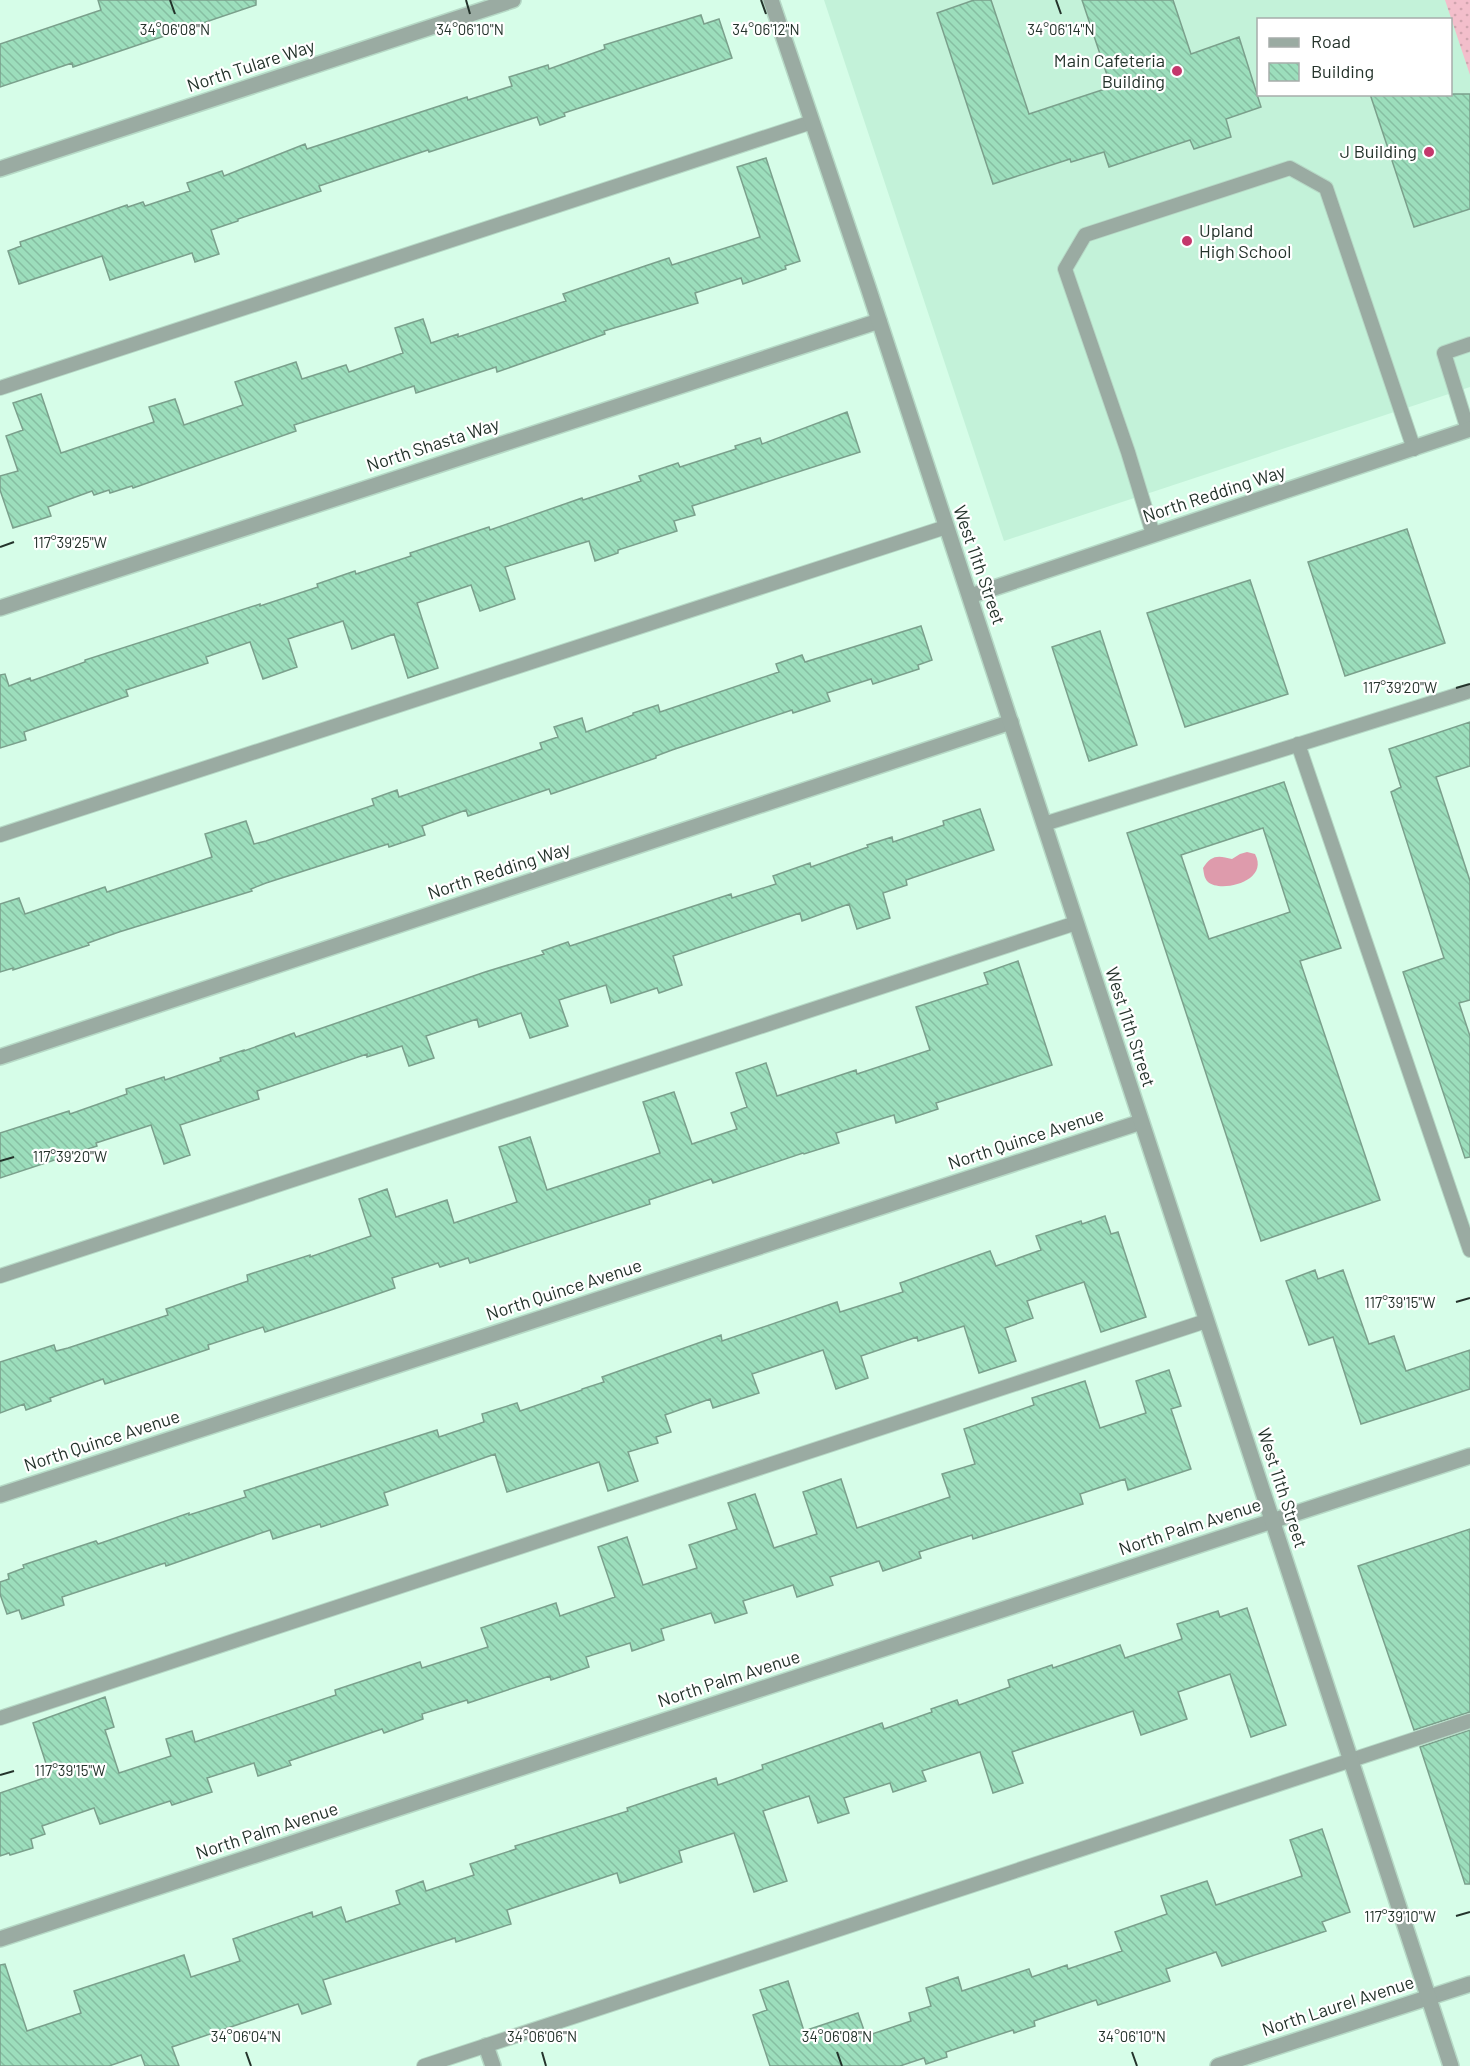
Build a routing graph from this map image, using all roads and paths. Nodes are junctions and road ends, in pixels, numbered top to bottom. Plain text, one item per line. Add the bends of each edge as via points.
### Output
1 (513, 0) edge
2 (771, 0) edge
3 (812, 122) junction
4 (0, 169) edge
5 (879, 321) junction
6 (1470, 344) edge
7 (0, 388) edge
8 (1469, 430) edge
9 (1414, 448) junction
10 (946, 527) junction
11 (1153, 534) junction
12 (970, 596) junction
13 (0, 608) edge
14 (1470, 691) edge
15 (1011, 722) junction
16 (1298, 744) junction
17 (1044, 824) junction
18 (0, 834) edge
19 (1076, 923) junction
20 (0, 1057) edge
21 (1141, 1122) junction
22 (1470, 1202) edge
23 (1456, 1206) junction
24 (1470, 1250) edge
25 (0, 1276) edge
26 (1206, 1321) junction
27 (1470, 1456) edge
28 (0, 1495) edge
29 (1272, 1521) junction
30 (0, 1718) edge
31 (1470, 1721) edge
32 (1351, 1762) junction
33 (0, 1939) edge
34 (1470, 1984) edge
35 (1428, 1996) junction
36 (486, 2046) junction
37 (424, 2066) edge
38 (493, 2066) edge
39 (1218, 2066) edge
40 (1451, 2066) edge

1 - 4 street, North Tulare Way
2 - 3 street, West 11th Street
3 - 5 street, West 11th Street
3 - 7 lane
5 - 10 street, West 11th Street
5 - 13 street, North Shasta Way
6 - 8 lane via 1444,353
8 - 9 street, North Redding Way
9 - 11 street, North Redding Way
9 - 11 lane via 1326,188 1290,168 1085,235 1065,269
10 - 12 street, West 11th Street
10 - 18 lane
11 - 12 street, North Redding Way
12 - 15 street, West 11th Street
14 - 16 lane
15 - 17 street, West 11th Street
15 - 20 street, North Redding Way
16 - 17 lane
16 - 23 lane
17 - 19 street, West 11th Street
19 - 21 street, West 11th Street
19 - 25 lane
21 - 26 street, West 11th Street
21 - 28 street, North Quince Avenue
22 - 23 lane
23 - 24 lane
26 - 29 street, West 11th Street
26 - 30 lane
27 - 29 street, North Palm Avenue
29 - 32 street, West 11th Street
29 - 33 street, North Palm Avenue
31 - 32 lane
32 - 35 street, West 11th Street
32 - 36 lane
34 - 35 street, North Laurel Avenue
35 - 39 street, North Laurel Avenue
35 - 40 street, West 11th Street
36 - 37 lane
36 - 38 street

